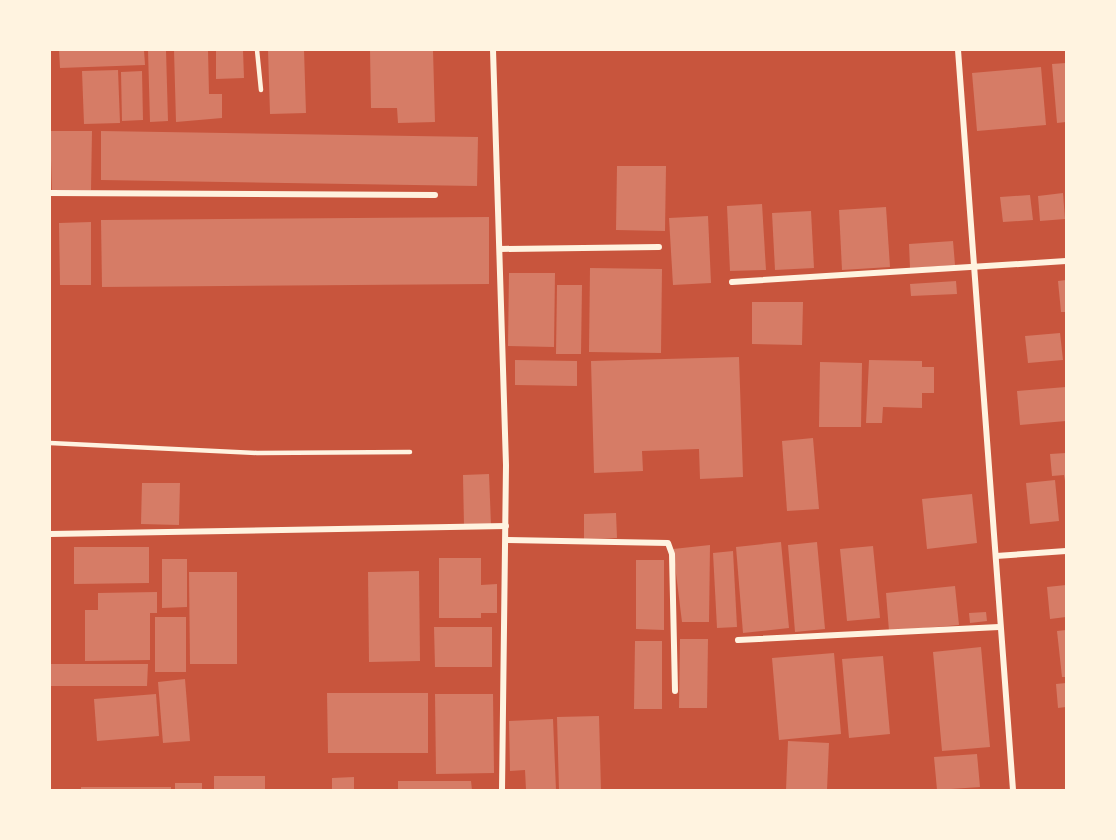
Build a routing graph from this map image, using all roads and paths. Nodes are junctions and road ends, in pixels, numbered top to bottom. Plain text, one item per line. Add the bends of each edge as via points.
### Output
1 (257, 50) edge
2 (493, 50) edge
3 (958, 50) edge
4 (261, 90) dead end
5 (50, 193) edge
6 (435, 195) dead end
7 (660, 247) dead end
8 (500, 249) junction
9 (1066, 261) edge
10 (974, 268) junction
11 (732, 282) dead end
12 (50, 443) edge
13 (410, 452) dead end
14 (506, 526) junction
15 (50, 534) edge
16 (506, 540) junction
17 (1066, 551) edge
18 (996, 556) junction
19 (999, 627) junction
20 (738, 640) dead end
21 (675, 691) dead end
22 (502, 790) edge
23 (1013, 790) edge

1 - 4 lane
2 - 8 street
3 - 10 street
5 - 6 street
7 - 8 street
8 - 14 street
9 - 10 street
10 - 11 street
10 - 18 street
12 - 13 lane via 257,453
14 - 15 street
14 - 16 street
16 - 21 street via 668,543 672,554
16 - 22 street
17 - 18 street
18 - 19 street
19 - 20 street
19 - 23 street

